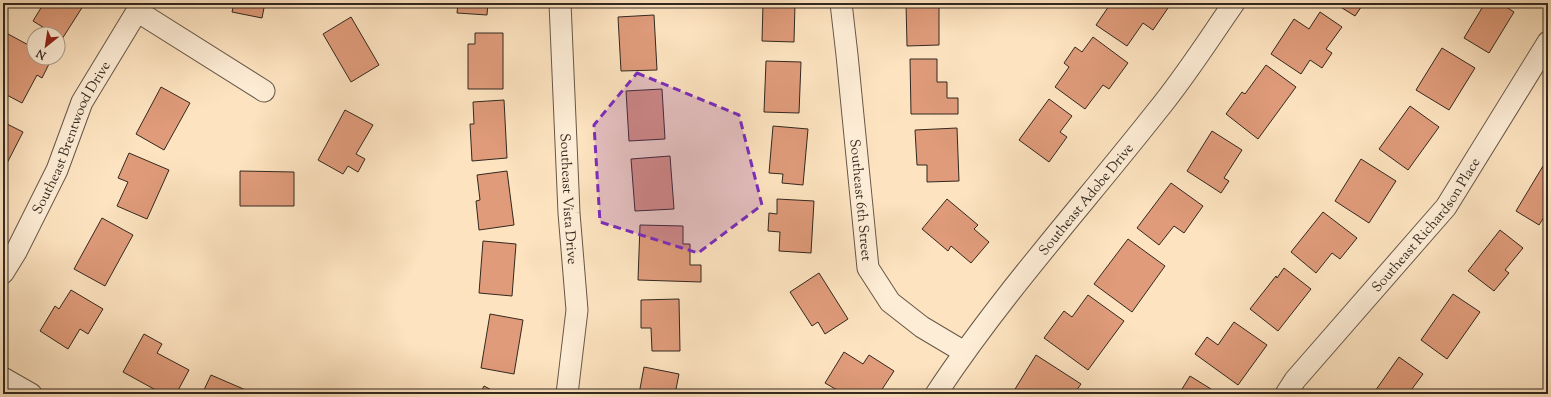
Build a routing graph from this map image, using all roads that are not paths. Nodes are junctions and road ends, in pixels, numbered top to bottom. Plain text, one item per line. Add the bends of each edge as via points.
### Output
1 (560, 3) edge
2 (840, 3) edge
3 (1234, 3) edge
4 (139, 7) edge
5 (1548, 42) edge
6 (264, 91) dead end
7 (3, 273) edge
8 (964, 352) junction
9 (3, 378) edge
10 (31, 394) edge
11 (567, 394) edge
12 (936, 394) edge
13 (1286, 394) edge

1 - 11 street, Southeast Vista Drive via 576,310
2 - 8 street, Southeast 6th Street via 868,268 890,302 922,327
3 - 8 street, Southeast Adobe Drive via 1159,110
4 - 6 street
4 - 7 street, Southeast Brentwood Drive via 82,102 57,170
5 - 13 street, Southeast Richardson Place via 1446,207 1295,380
8 - 12 street, Southeast Adobe Drive
9 - 10 street

